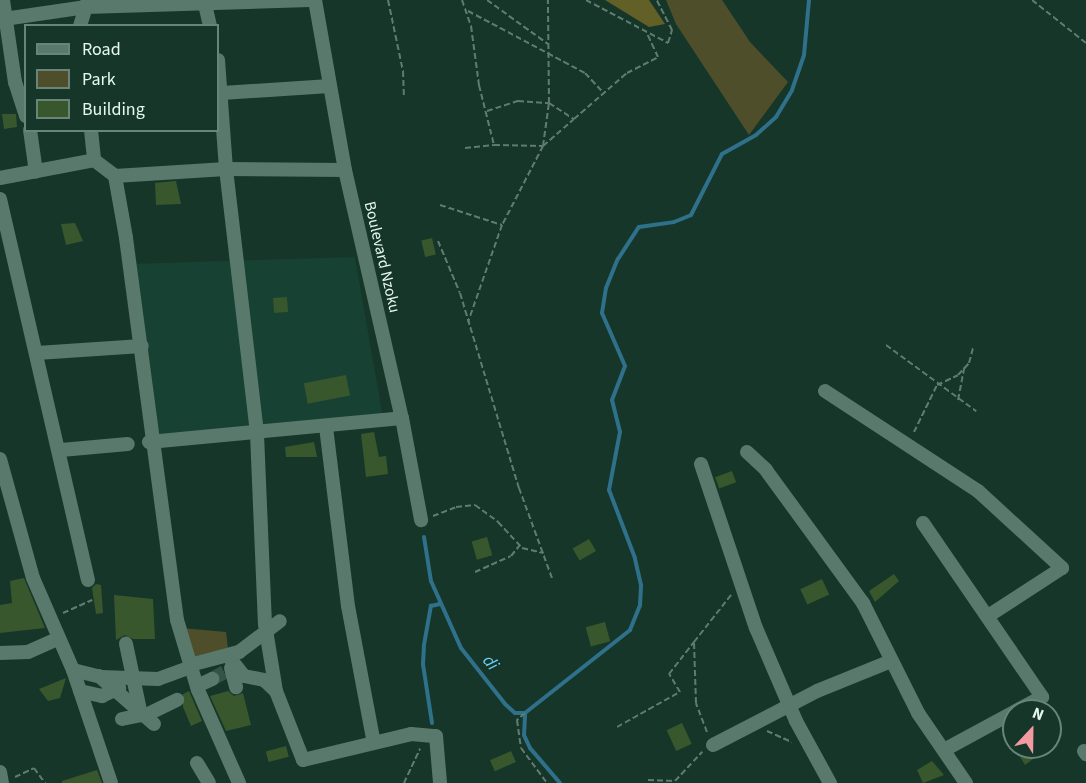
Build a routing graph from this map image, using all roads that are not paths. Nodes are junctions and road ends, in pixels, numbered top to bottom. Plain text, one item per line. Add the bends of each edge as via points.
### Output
1 (3, 0) edge
2 (310, 0) edge
3 (315, 0) edge
4 (87, 3) edge
5 (204, 3) edge
6 (4, 19) junction
7 (81, 24) edge
8 (209, 24) edge
9 (219, 68) edge
10 (330, 86) junction
11 (222, 93) junction
12 (24, 107) edge
13 (30, 132) edge
14 (91, 132) edge
15 (94, 160) junction
16 (226, 169) junction
17 (345, 170) junction
18 (36, 172) junction
19 (115, 176) junction
20 (0, 178) edge
21 (0, 199) edge
22 (142, 346) junction
23 (38, 353) junction
24 (825, 391) dead end
25 (402, 418) junction
26 (326, 427) junction
27 (257, 434) junction
28 (152, 442) junction
29 (128, 444) dead end
30 (60, 450) junction
31 (747, 452) dead end
32 (0, 459) edge
33 (701, 464) dead end
34 (421, 520) road end
35 (923, 524) dead end
36 (88, 580) dead end
37 (264, 602) junction
38 (988, 616) junction
39 (280, 621) dead end
40 (266, 630) junction
41 (57, 639) junction
42 (249, 640) junction
43 (126, 644) dead end
44 (0, 653) edge
45 (891, 661) junction
46 (232, 665) junction
47 (190, 666) junction
48 (73, 670) junction
49 (99, 676) junction
50 (134, 678) junction
51 (212, 679) tunnel mouth
52 (197, 686) junction
53 (236, 687) dead end
54 (80, 691) junction
55 (276, 691) junction
56 (115, 693) junction
57 (1038, 699) edge
58 (177, 700) dead end
59 (790, 705) junction
60 (146, 718) junction
61 (122, 719) dead end
62 (1002, 719) edge
63 (374, 743) junction
64 (713, 745) road end
65 (944, 750) junction
66 (197, 763) dead end
67 (0, 772) edge
68 (2, 783) edge
69 (111, 783) edge
70 (209, 783) edge
71 (239, 783) edge
72 (440, 783) edge
73 (830, 783) edge
74 (966, 783) edge

1 - 6 street
2 - 5 street
3 - 10 street, Boulevard Nzoku
4 - 5 street
4 - 6 street
4 - 7 street
5 - 8 street
6 - 12 street
9 - 11 street
10 - 11 street
10 - 17 street, Boulevard Nzoku
11 - 16 street
13 - 18 street
14 - 15 street
15 - 18 street
15 - 19 street
16 - 17 street
16 - 19 street
16 - 27 street
17 - 25 street, Boulevard Nzoku
18 - 20 street
19 - 22 street
21 - 23 street
22 - 23 street
22 - 28 street
23 - 30 street
24 - 38 street via 978,491 1062,568
25 - 26 street
25 - 34 street, Boulevard Nzoku
26 - 27 street
26 - 63 street via 348,606
27 - 28 street
27 - 37 street
28 - 47 street via 177,620
29 - 30 street
30 - 36 street
31 - 45 street via 766,470 863,603
32 - 41 street via 33,578
33 - 59 street via 741,584
35 - 38 street
37 - 40 street
37 - 42 street
38 - 57 street via 1042,697
39 - 40 street
40 - 42 street
40 - 55 street
41 - 44 street via 28,652
41 - 48 street
42 - 46 street
43 - 50 street
45 - 59 street
45 - 65 street via 918,713
46 - 47 street
46 - 53 street
46 - 55 street via 244,676 264,680
47 - 50 street via 158,679
47 - 52 street
48 - 49 street
48 - 54 street
49 - 50 street
49 - 56 street
50 - 56 street
50 - 60 street
51 - 52 street
52 - 71 street
54 - 56 street via 102,696
54 - 69 street
55 - 63 street via 303,760
56 - 60 street
58 - 60 street
59 - 64 street
59 - 73 street
60 - 61 street
62 - 65 street
63 - 72 street via 411,734 436,735
65 - 74 street
66 - 70 street
67 - 68 street

